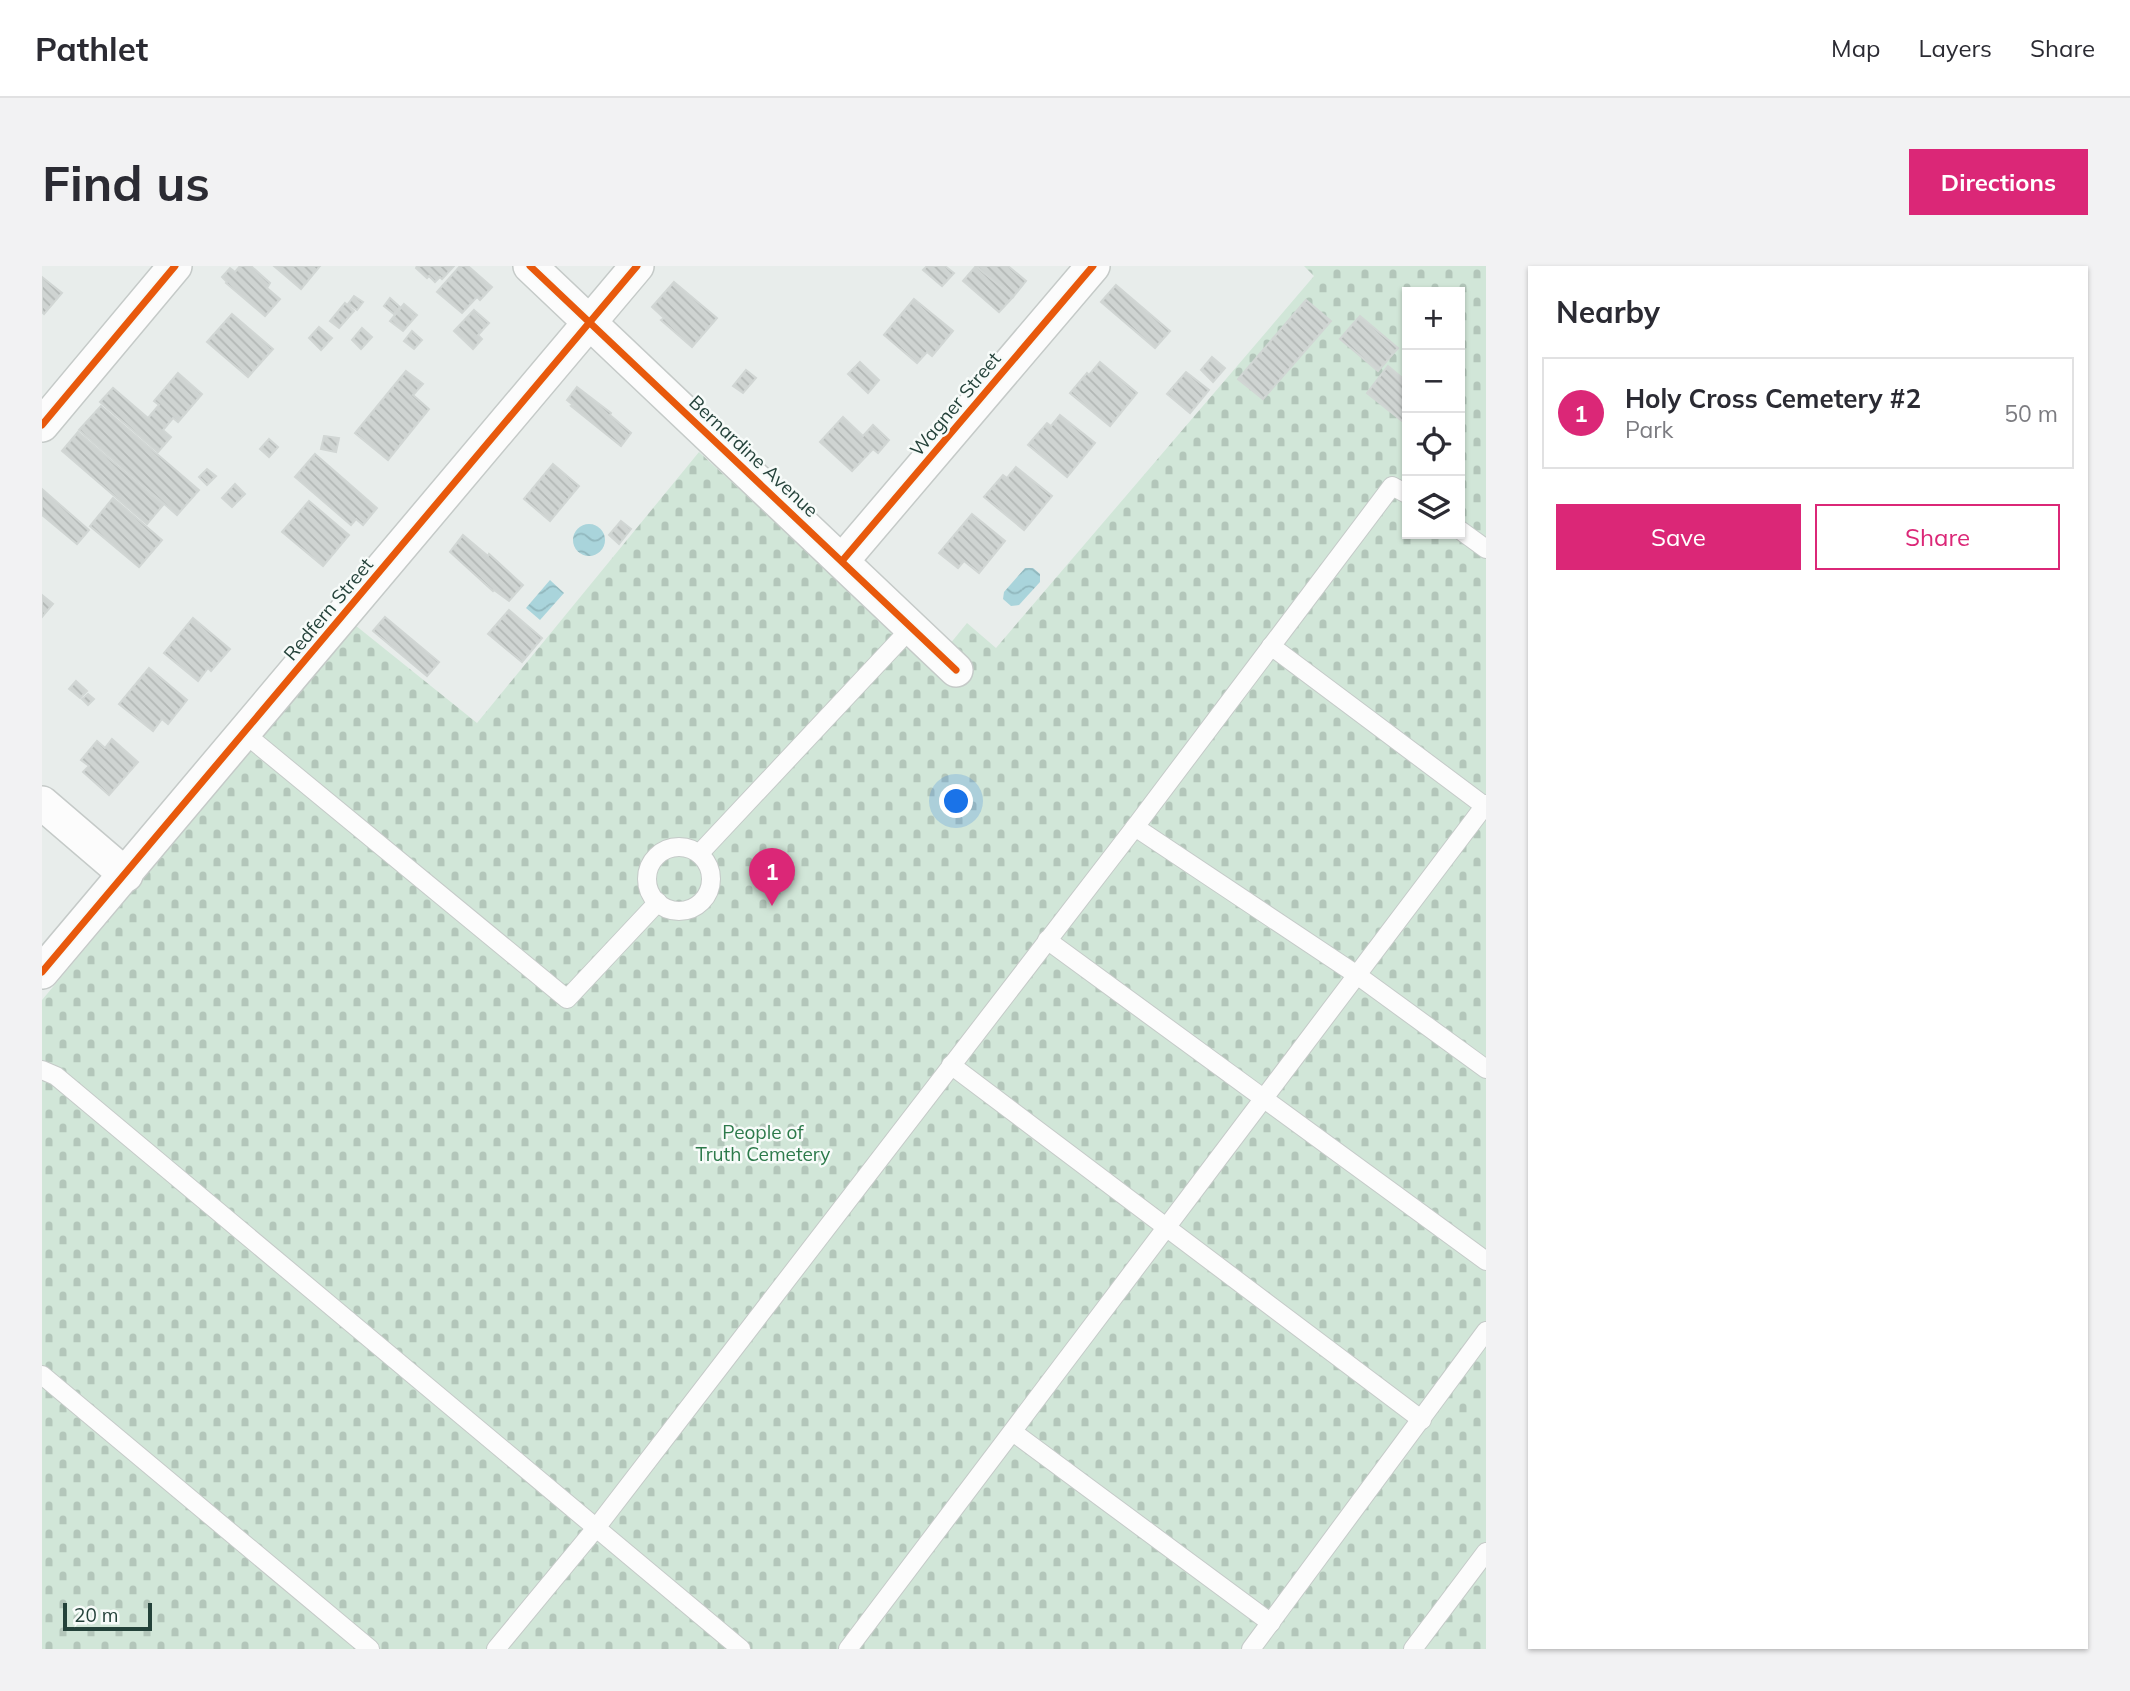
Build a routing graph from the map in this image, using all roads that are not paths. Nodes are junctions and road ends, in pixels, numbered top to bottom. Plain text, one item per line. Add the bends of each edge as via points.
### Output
1 (175, 266) edge
2 (530, 266) edge
3 (637, 266) edge
4 (1093, 266) edge
5 (590, 323) junction
6 (42, 425) edge
7 (1402, 491) edge
8 (1465, 534) edge
9 (1486, 549) edge
10 (842, 562) junction
11 (911, 628) junction
12 (1271, 646) junction
13 (956, 670) dead end
14 (244, 733) junction
15 (42, 803) edge
16 (1486, 806) edge
17 (1135, 827) junction
18 (699, 854) junction
19 (126, 875) junction
20 (657, 902) junction
21 (1047, 940) junction
22 (42, 972) edge
23 (1357, 975) junction
24 (951, 1065) junction
25 (1486, 1069) edge
26 (42, 1070) edge
27 (1263, 1100) junction
28 (1167, 1228) junction
29 (1486, 1261) edge
30 (1486, 1331) edge
31 (42, 1375) edge
32 (1422, 1420) junction
33 (1013, 1432) junction
34 (596, 1528) junction
35 (1486, 1552) edge
36 (1271, 1623) junction
37 (370, 1649) edge
38 (496, 1649) edge
39 (741, 1649) edge
40 (848, 1649) edge
41 (1251, 1649) edge
42 (1413, 1649) edge

1 - 6 street
2 - 5 street, Bernardine Avenue
3 - 5 street, Redfern Street
4 - 10 street, Wagner Street
5 - 10 street, Bernardine Avenue
5 - 14 street, Redfern Street
7 - 12 lane via 1392,486
8 - 9 lane
10 - 11 street, Bernardine Avenue
11 - 13 street, Bernardine Avenue
11 - 18 lane
12 - 16 lane
12 - 17 lane
14 - 19 street, Redfern Street
14 - 20 lane via 567,999
15 - 19 street
16 - 23 lane
17 - 21 lane
17 - 23 lane
18 - 20 lane via 683,847 658,855 647,879
18 - 20 lane via 711,881 704,900 686,910
19 - 22 street, Redfern Street
21 - 24 lane
21 - 27 lane
23 - 25 lane
23 - 27 lane
24 - 28 lane
24 - 34 lane
26 - 34 lane via 67,1085
27 - 28 lane
27 - 29 lane
28 - 32 lane
28 - 33 lane
30 - 32 lane
31 - 37 lane
32 - 36 lane
33 - 36 lane
33 - 40 lane
34 - 38 lane
34 - 39 lane
35 - 42 lane
36 - 41 lane

